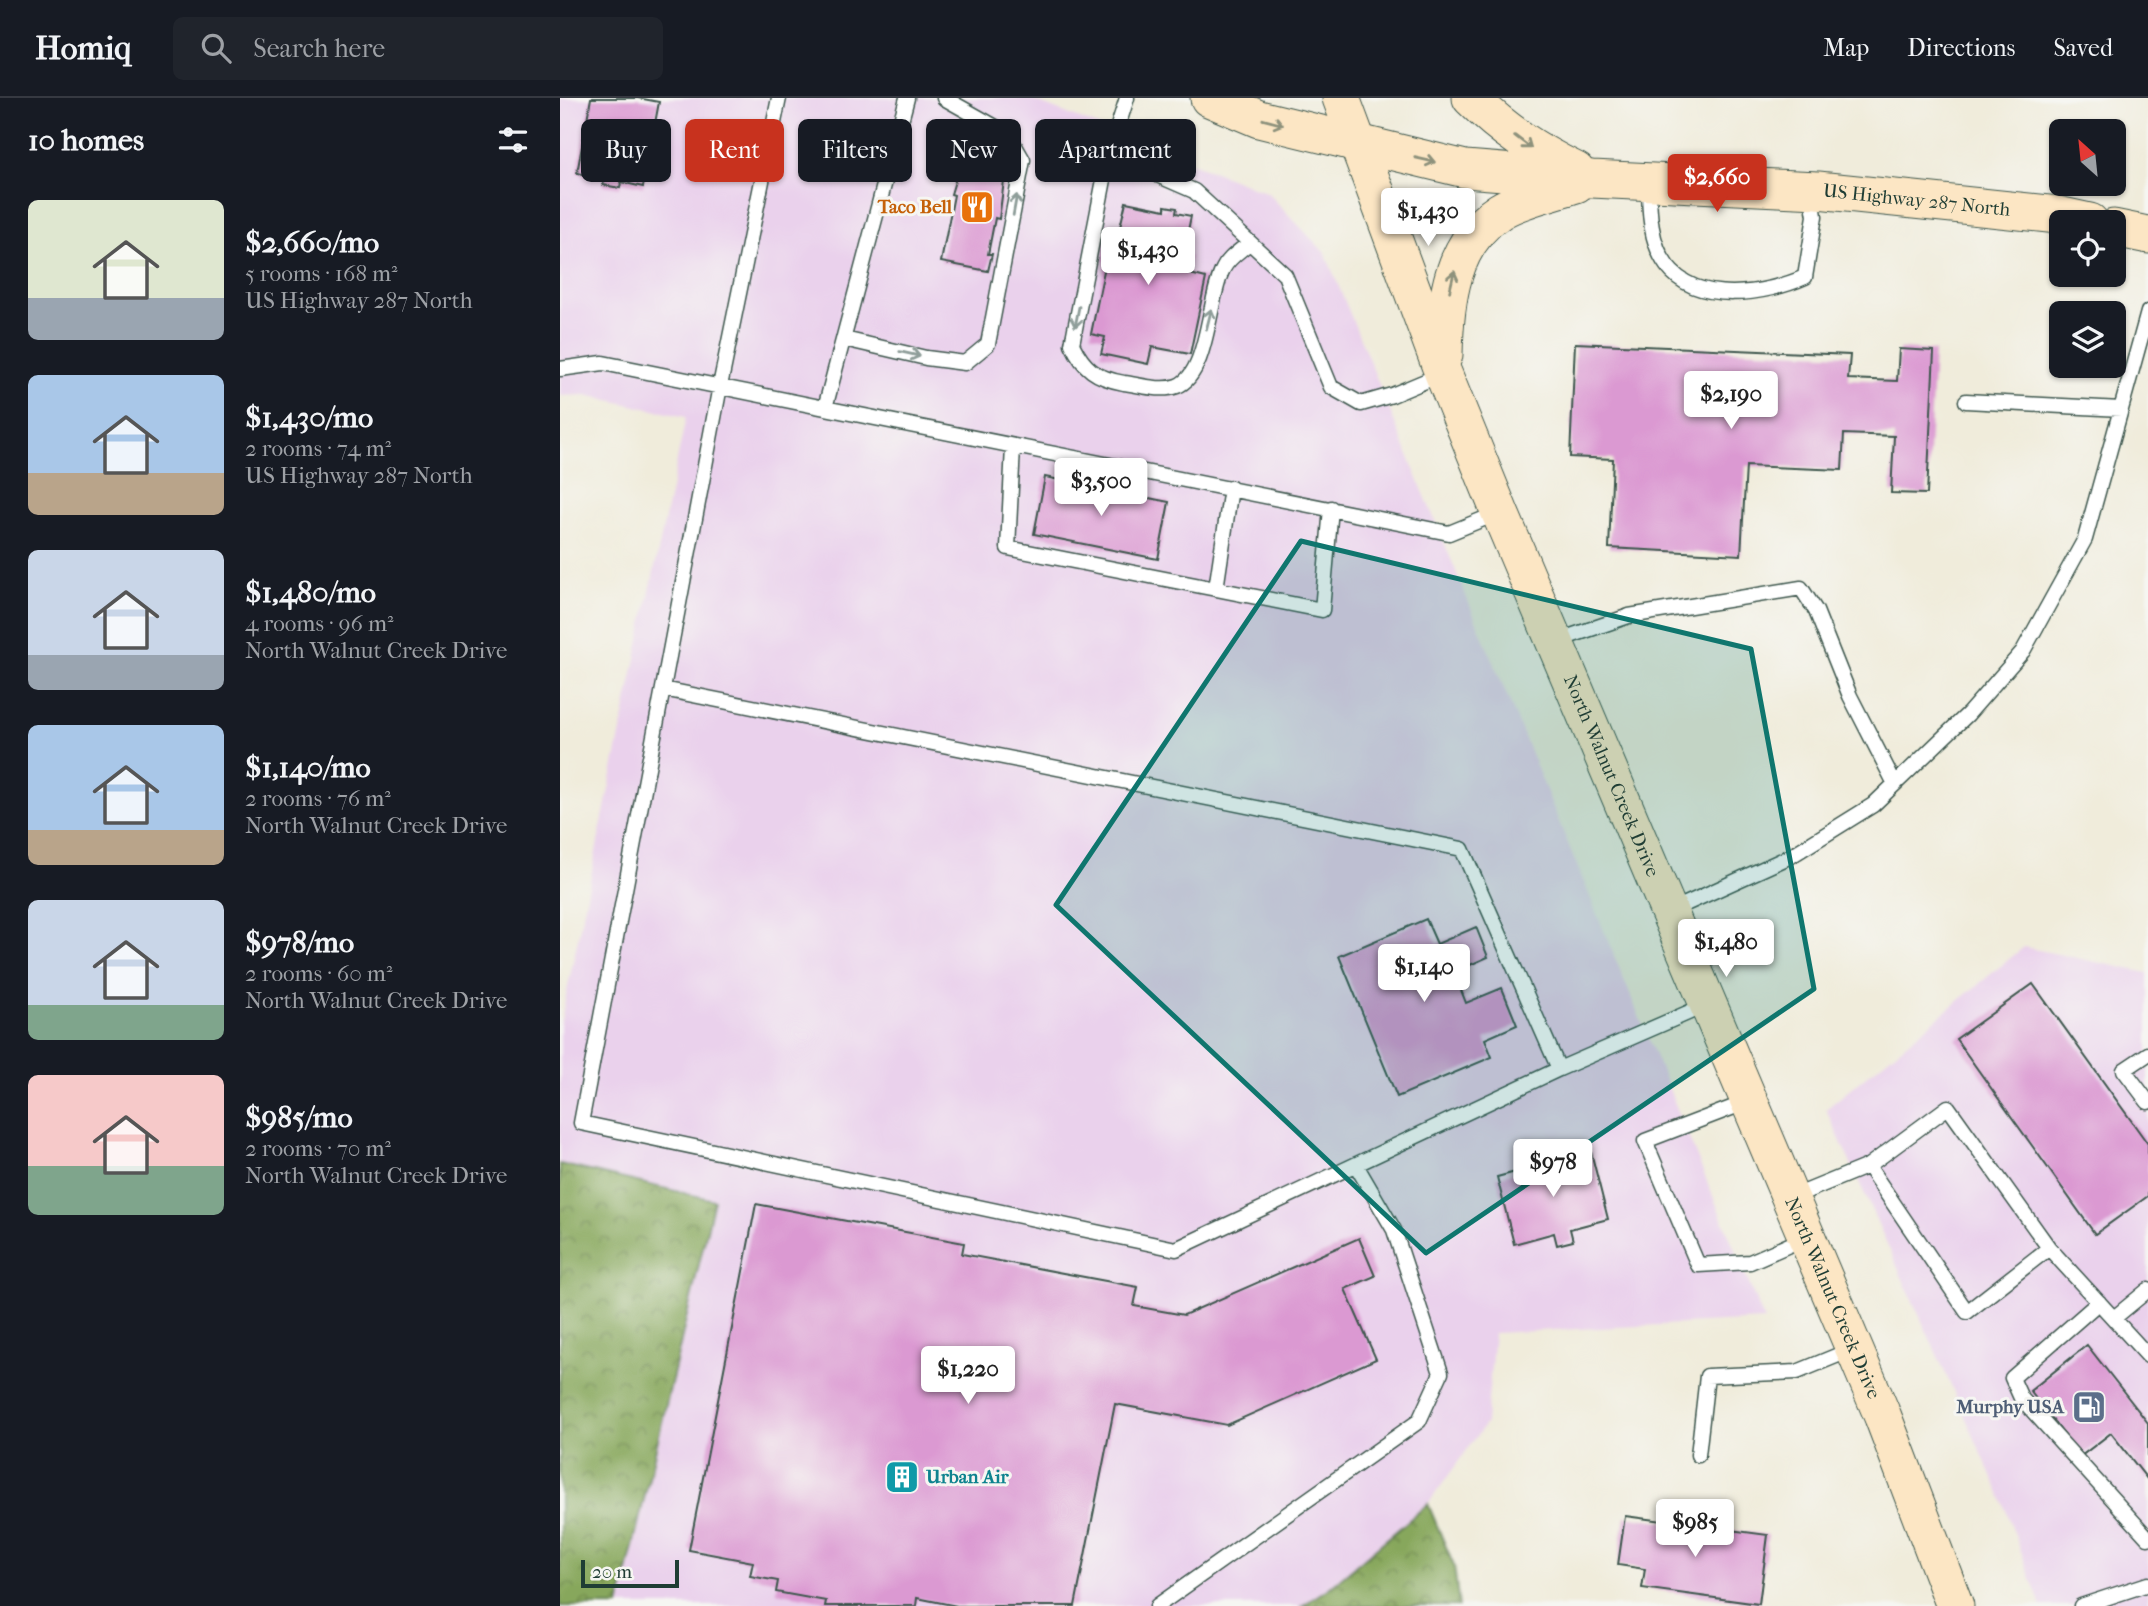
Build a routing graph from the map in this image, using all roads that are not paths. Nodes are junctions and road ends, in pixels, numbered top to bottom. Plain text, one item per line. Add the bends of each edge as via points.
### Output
1 (779, 98) edge
2 (907, 98) edge
3 (944, 98) edge
4 (1127, 98) edge
5 (1209, 98) edge
6 (1341, 98) edge
7 (1471, 98) edge
8 (1121, 119) edge
9 (1358, 145) junction
10 (1592, 178) junction
11 (1649, 181) junction
12 (1104, 182) edge
13 (1174, 182) edge
14 (1811, 189) junction
15 (2049, 215) edge
16 (2126, 230) edge
17 (2148, 235) edge
18 (1250, 243) junction
19 (2148, 312) edge
20 (844, 339) junction
21 (560, 369) edge
22 (1443, 373) junction
23 (720, 386) junction
24 (1966, 401) dead end
25 (825, 408) junction
26 (2121, 410) junction
27 (1013, 447) junction
28 (1231, 488) junction
29 (1331, 508) junction
30 (1500, 513) junction
31 (1216, 589) junction
32 (1554, 642) junction
33 (663, 689) junction
34 (1895, 784) junction
35 (1667, 913) junction
36 (1706, 1005) junction
37 (2148, 1054) edge
38 (1559, 1069) junction
39 (1747, 1102) junction
40 (2148, 1102) edge
41 (1356, 1165) junction
42 (1868, 1166) junction
43 (1788, 1199) junction
44 (1805, 1238) junction
45 (2049, 1248) junction
46 (2148, 1290) edge
47 (2099, 1302) junction
48 (2114, 1318) junction
49 (1853, 1349) junction
50 (2148, 1356) edge
51 (1698, 1455) dead end
52 (2148, 1536) edge
53 (2147, 1589) edge
54 (1157, 1606) edge
55 (1955, 1606) edge
56 (2081, 1606) edge

1 - 23 lane
2 - 20 lane
20 -> 3 lane via 965,363 988,344 1023,160 1008,134
4 - 8 lane
5 -> 9 main road, US Highway 287 North via 1259,118
6 - 9 main road, North Walnut Creek Drive
7 -> 10 main road via 1534,151
9 -> 10 main road, US Highway 287 North via 1465,169
9 - 22 main road, North Walnut Creek Drive
10 - 11 main road, US Highway 287 North
22 -> 10 main road via 1444,311 1455,269 1475,232 1502,210
11 - 14 main road, US Highway 287 North
11 - 14 lane via 1649,215 1668,268 1697,288 1737,293 1781,287 1805,277 1815,216
12 -> 18 lane via 1072,344 1089,372 1162,388 1178,386 1190,377 1199,360 1223,267
13 - 18 lane via 1194,191
14 - 15 main road, US Highway 287 North
16 - 17 main road
18 - 22 lane via 1284,275 1331,387 1361,404
19 - 26 lane
20 - 25 lane
21 - 23 lane via 603,363
22 - 30 main road, North Walnut Creek Drive
23 - 25 lane
23 - 33 lane
24 - 26 lane
25 - 27 lane
26 - 34 lane via 2085,539 2023,650 1968,714
27 - 28 lane
27 - 31 lane via 1008,548
28 - 29 lane
28 - 31 lane
29 - 30 lane via 1449,533
29 - 31 lane via 1322,610
30 - 32 main road, North Walnut Creek Drive
32 - 34 lane via 1629,616 1801,589 1816,611 1850,696
32 - 35 main road, North Walnut Creek Drive
33 - 38 lane via 1462,849
33 - 41 lane via 580,1123 1176,1249
34 - 35 lane via 1873,805 1791,856
35 - 36 main road, North Walnut Creek Drive
36 - 38 lane
36 - 39 main road, North Walnut Creek Drive
37 - 40 lane via 2124,1070
38 - 41 lane
39 - 43 main road, North Walnut Creek Drive
39 - 44 lane via 1645,1141 1698,1265 1750,1262
41 - 54 lane via 1394,1230 1441,1373 1419,1421
42 - 43 lane
42 - 45 lane via 1948,1107
42 - 45 lane via 1967,1312
43 - 44 main road, North Walnut Creek Drive
44 - 49 main road, North Walnut Creek Drive
45 - 47 lane
46 - 48 lane
47 - 48 lane
47 - 52 lane via 2012,1378 2021,1398
48 - 50 lane
49 - 51 lane via 1797,1372 1707,1376
49 - 55 main road, North Walnut Creek Drive
53 - 56 lane

